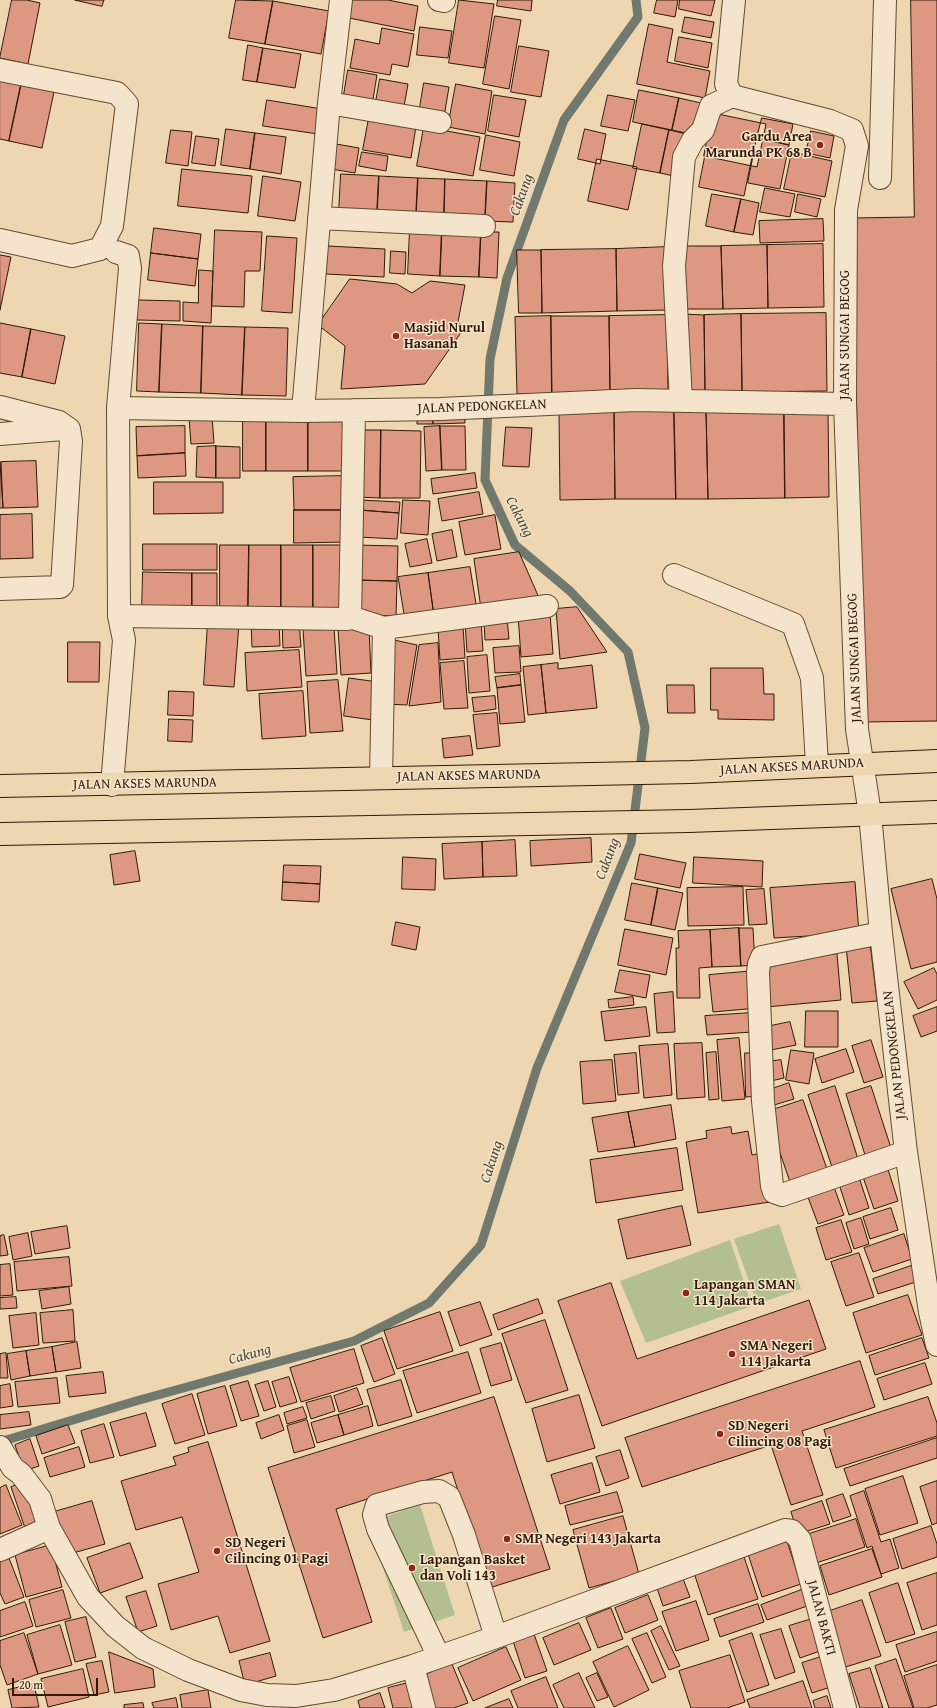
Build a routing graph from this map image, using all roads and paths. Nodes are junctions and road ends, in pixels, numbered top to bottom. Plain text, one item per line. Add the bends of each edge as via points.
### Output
1 (341, 0) edge
2 (734, 0) edge
3 (885, 0) edge
4 (0, 70) edge
5 (732, 96) junction
6 (329, 102) junction
7 (440, 122) dead end
8 (880, 178) dead end
9 (319, 218) junction
10 (484, 226) dead end
11 (0, 240) edge
12 (116, 252) dead end
13 (681, 401) junction
14 (845, 404) junction
15 (0, 407) edge
16 (118, 408) junction
17 (354, 410) junction
18 (303, 411) junction
19 (69, 429) junction
20 (0, 434) edge
21 (674, 575) dead end
22 (0, 589) edge
23 (547, 606) dead end
24 (118, 616) junction
25 (350, 617) junction
26 (384, 628) junction
27 (937, 761) edge
28 (864, 763) junction
29 (817, 765) junction
30 (381, 778) junction
31 (112, 785) junction
32 (0, 786) edge
33 (937, 812) edge
34 (870, 814) junction
35 (0, 834) edge
36 (881, 933) junction
37 (906, 1152) junction
38 (937, 1345) edge
39 (2, 1451) edge
40 (49, 1528) junction
41 (0, 1550) edge
42 (496, 1637) junction
43 (439, 1657) junction
44 (412, 1666) junction
45 (424, 1708) edge
46 (845, 1708) edge

1 - 6 street
2 - 5 street via 726,84
3 - 8 street
4 - 11 street via 117,93 127,104 112,226 100,249 72,256
5 - 13 street via 711,106 703,130 693,140 684,157 674,266
5 - 14 street, JALAN SUNGAI BEGOG via 830,120 852,130 857,146 846,210
6 - 7 street
6 - 9 street
9 - 10 street
9 - 18 street
12 - 16 street via 128,256 130,268
13 - 14 street, JALAN PEDONGKELAN
13 - 17 street, JALAN PEDONGKELAN via 636,400 440,409
14 - 28 street, JALAN SUNGAI BEGOG via 857,728
15 - 19 street via 59,422
16 - 18 street, JALAN PEDONGKELAN
16 - 24 street
17 - 18 street, JALAN PEDONGKELAN
17 - 25 street
19 - 20 street
19 - 22 street via 71,440 62,585
21 - 29 street via 793,624 812,678
23 - 26 street
24 - 25 street via 347,619
24 - 31 street via 124,640
25 - 26 street
26 - 30 street
27 - 28 main road, JALAN AKSES MARUNDA
28 - 29 main road, JALAN AKSES MARUNDA
28 - 34 street, JALAN PEDONGKELAN
29 - 30 main road, JALAN AKSES MARUNDA via 691,772
30 - 31 main road, JALAN AKSES MARUNDA
31 - 32 main road, JALAN AKSES MARUNDA
33 - 34 main road
34 - 35 main road
34 - 36 street, JALAN PEDONGKELAN
36 - 37 street, JALAN PEDONGKELAN
36 - 37 street via 762,957 760,960 758,972 763,1102 772,1186 774,1192 782,1195
37 - 38 street, JALAN PEDONGKELAN
39 - 40 street via 40,1499
40 - 41 street
40 - 44 street via 88,1597 115,1626 144,1648 209,1679 241,1690 267,1695 296,1696 334,1690
42 - 43 street
42 - 43 street via 464,1535 449,1497 439,1491 423,1492 377,1505 374,1515 378,1529
42 - 46 street, JALAN BAKTI via 785,1530 792,1531 800,1540
43 - 44 street
44 - 45 street

